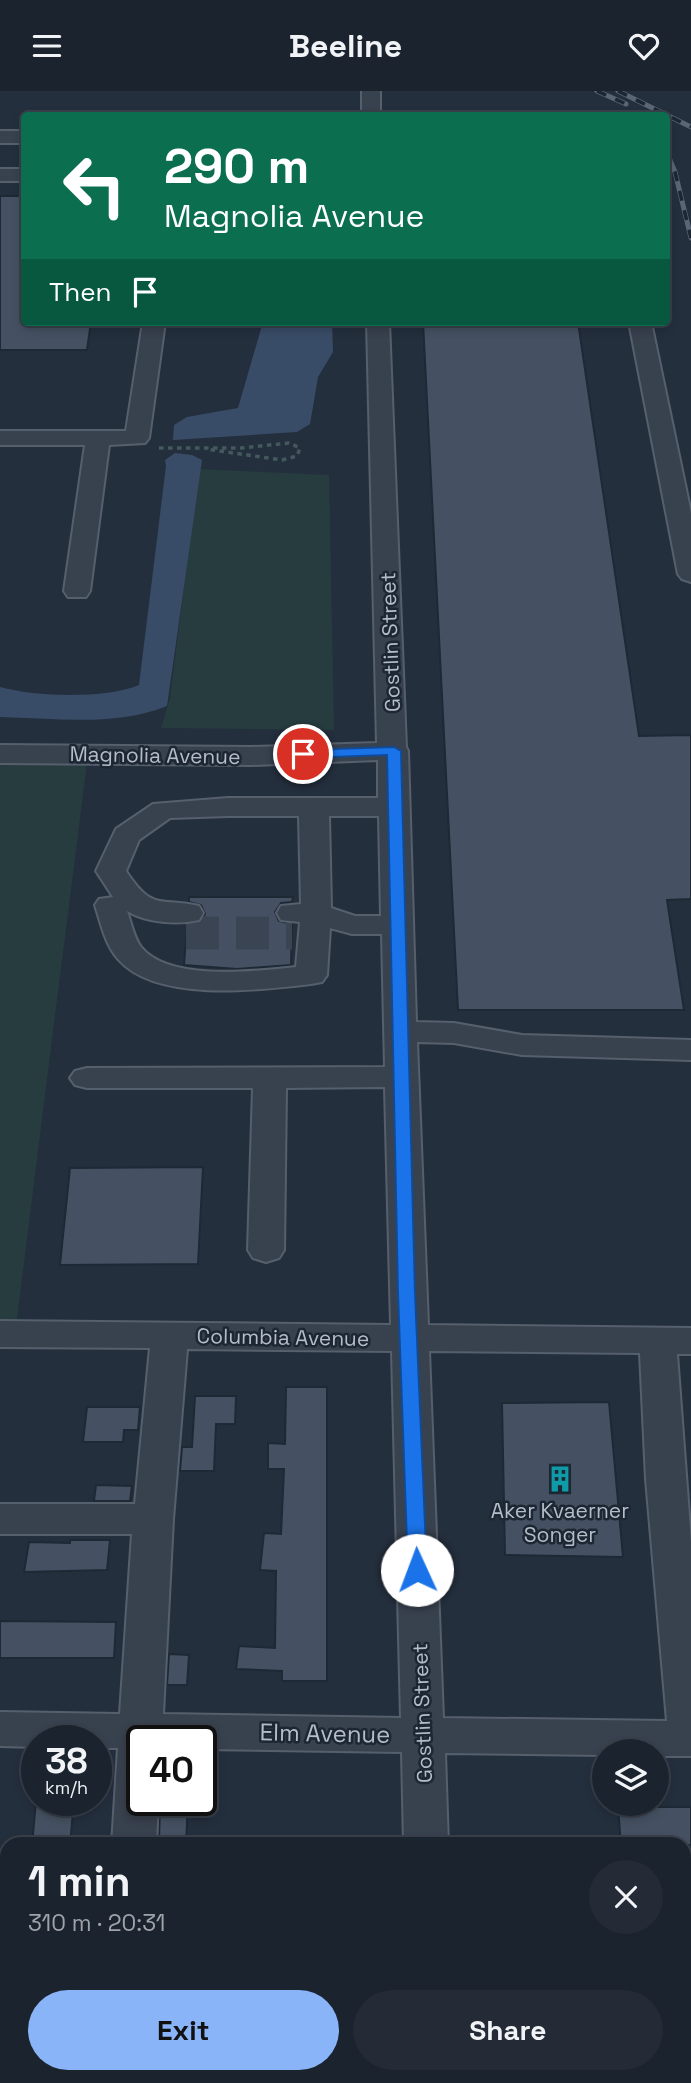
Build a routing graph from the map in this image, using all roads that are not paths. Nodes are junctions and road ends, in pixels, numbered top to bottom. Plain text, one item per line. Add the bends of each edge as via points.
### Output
1 (371, 91) edge
2 (372, 112) edge
3 (0, 137) edge
4 (21, 137) edge
5 (0, 154) edge
6 (21, 154) edge
7 (0, 175) edge
8 (21, 175) edge
9 (153, 326) edge
10 (378, 326) edge
11 (641, 326) edge
12 (0, 438) edge
13 (98, 438) junction
14 (691, 574) edge
15 (77, 591) dead end
16 (394, 751) junction
17 (0, 754) edge
18 (395, 807) junction
19 (314, 808) junction
20 (111, 871) junction
21 (110, 905) junction
22 (304, 923) junction
23 (398, 925) junction
24 (401, 1032) junction
25 (691, 1050) edge
26 (402, 1077) junction
27 (87, 1078) dead end
28 (270, 1079) junction
29 (266, 1250) dead end
30 (0, 1334) edge
31 (170, 1336) junction
32 (410, 1338) junction
33 (675, 1341) edge
34 (0, 1519) edge
35 (153, 1519) junction
36 (140, 1725) edge
37 (0, 1729) edge
38 (126, 1730) edge
39 (217, 1731) edge
40 (422, 1734) junction
41 (691, 1739) edge
42 (136, 1816) edge
43 (134, 1837) edge
44 (426, 1837) edge

1 - 2 street
3 - 4 street
5 - 6 street
7 - 8 street
9 - 13 street via 137,437
10 - 16 street, Gostlin Street
11 - 14 street
12 - 13 street
13 - 15 street
16 - 17 street, Magnolia Avenue via 251,757
16 - 18 street, Gostlin Street
18 - 19 street
18 - 23 street, Gostlin Street
19 - 20 street via 163,810 126,835
19 - 22 street
20 - 21 street
20 - 21 street via 130,902 187,923 166,933 135,925
21 - 22 street via 130,954 158,973 238,982 312,975
22 - 23 street
23 - 24 street, Gostlin Street
24 - 25 street via 454,1033 522,1045
24 - 26 street, Gostlin Street
26 - 28 street
26 - 32 street, Gostlin Street
27 - 28 street
28 - 29 street
30 - 31 street, Columbia Avenue
31 - 32 street, Columbia Avenue
31 - 35 street
32 - 33 street, Columbia Avenue
32 - 40 street, Gostlin Street
33 - 41 street via 665,1479
34 - 35 street
35 - 36 street
37 - 38 street, Elm Avenue
39 - 40 street, Elm Avenue
40 - 41 street, Elm Avenue
40 - 44 street, Gostlin Street
42 - 43 street

